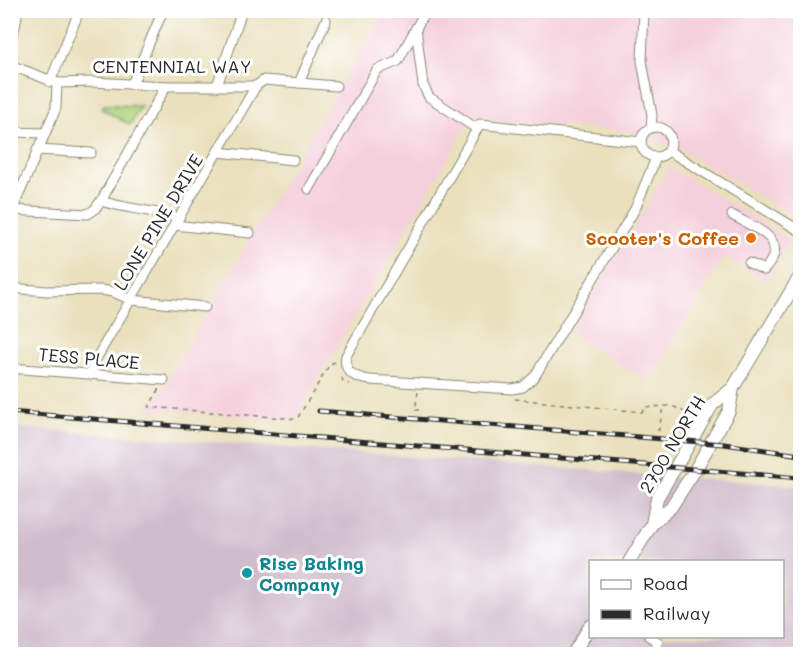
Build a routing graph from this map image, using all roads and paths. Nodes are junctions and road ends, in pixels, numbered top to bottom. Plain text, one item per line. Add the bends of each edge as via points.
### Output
1 (18, 10) edge
2 (242, 10) edge
3 (426, 10) edge
4 (644, 10) edge
5 (78, 15) dead end
6 (161, 15) dead end
7 (326, 20) dead end
8 (416, 28) junction
9 (10, 37) edge
10 (10, 65) edge
11 (53, 82) junction
12 (299, 82) junction
13 (132, 84) junction
14 (166, 86) junction
15 (217, 86) junction
16 (256, 86) junction
17 (336, 86) dead end
18 (651, 128) junction
19 (477, 129) junction
20 (10, 132) edge
21 (44, 133) junction
22 (641, 142) junction
23 (38, 150) junction
24 (669, 152) junction
25 (91, 153) dead end
26 (218, 153) junction
27 (656, 158) junction
28 (293, 160) dead end
29 (309, 189) dead end
30 (101, 201) junction
31 (11, 211) edge
32 (732, 215) dead end
33 (176, 222) junction
34 (801, 231) edge
35 (250, 233) dead end
36 (749, 263) dead end
37 (801, 276) edge
38 (10, 288) edge
39 (131, 300) junction
40 (205, 307) dead end
41 (335, 362) dead end
42 (10, 368) edge
43 (338, 371) dead end
44 (91, 375) junction
45 (164, 380) dead end
46 (356, 387) dead end
47 (734, 388) junction
48 (418, 391) dead end
49 (514, 399) dead end
50 (149, 406) dead end
51 (664, 406) junction
52 (419, 410) dead end
53 (689, 414) dead end
54 (657, 430) dead end
55 (652, 524) junction
56 (630, 560) edge
57 (589, 629) edge
58 (652, 638) edge
59 (573, 654) edge
60 (651, 654) edge

1 - 9 street
2 - 15 street
3 - 8 street
4 - 18 street via 642,62
5 - 11 street
6 - 13 street
7 - 12 street
8 - 19 street via 423,85 429,97
8 - 29 street via 398,61 377,70
10 - 11 street, CENTENNIAL WAY
11 - 13 street, CENTENNIAL WAY
11 - 21 street via 56,108
12 - 16 street, CENTENNIAL WAY via 264,80
12 - 17 street, CENTENNIAL WAY
13 - 14 street, CENTENNIAL WAY
14 - 15 street, CENTENNIAL WAY
14 - 30 street
15 - 16 street, CENTENNIAL WAY
16 - 26 street, LONE PINE DRIVE
18 - 22 street
18 - 24 street via 667,131 672,141
19 - 22 street via 480,124
19 - 27 street via 346,356 345,365 354,376 512,389 526,384 635,209
20 - 21 street
21 - 23 street
22 - 27 street via 645,153
23 - 25 street
23 - 31 street
24 - 27 street
24 - 34 street
26 - 28 street
26 - 33 street, LONE PINE DRIVE
30 - 31 street via 88,214
30 - 33 street via 162,213
32 - 36 street via 772,239 776,247 764,270
33 - 35 street
33 - 39 street, LONE PINE DRIVE
37 - 47 main road, 2700 NORTH
38 - 39 street via 101,290
39 - 40 street
39 - 44 street, LONE PINE DRIVE via 93,364
41 - 50 path via 330,364 297,419
42 - 44 street, TESS PLACE
43 - 46 path via 343,382
44 - 45 street, TESS PLACE
47 - 55 main road, 2700 NORTH via 729,411 705,452 671,507
47 - 55 main road, 2700 NORTH via 713,404 657,498
48 - 52 path
49 - 51 path via 642,412 645,407
51 - 53 path
51 - 54 path
55 - 56 main road, 2700 NORTH
57 - 59 main road
58 - 60 street via 658,642

